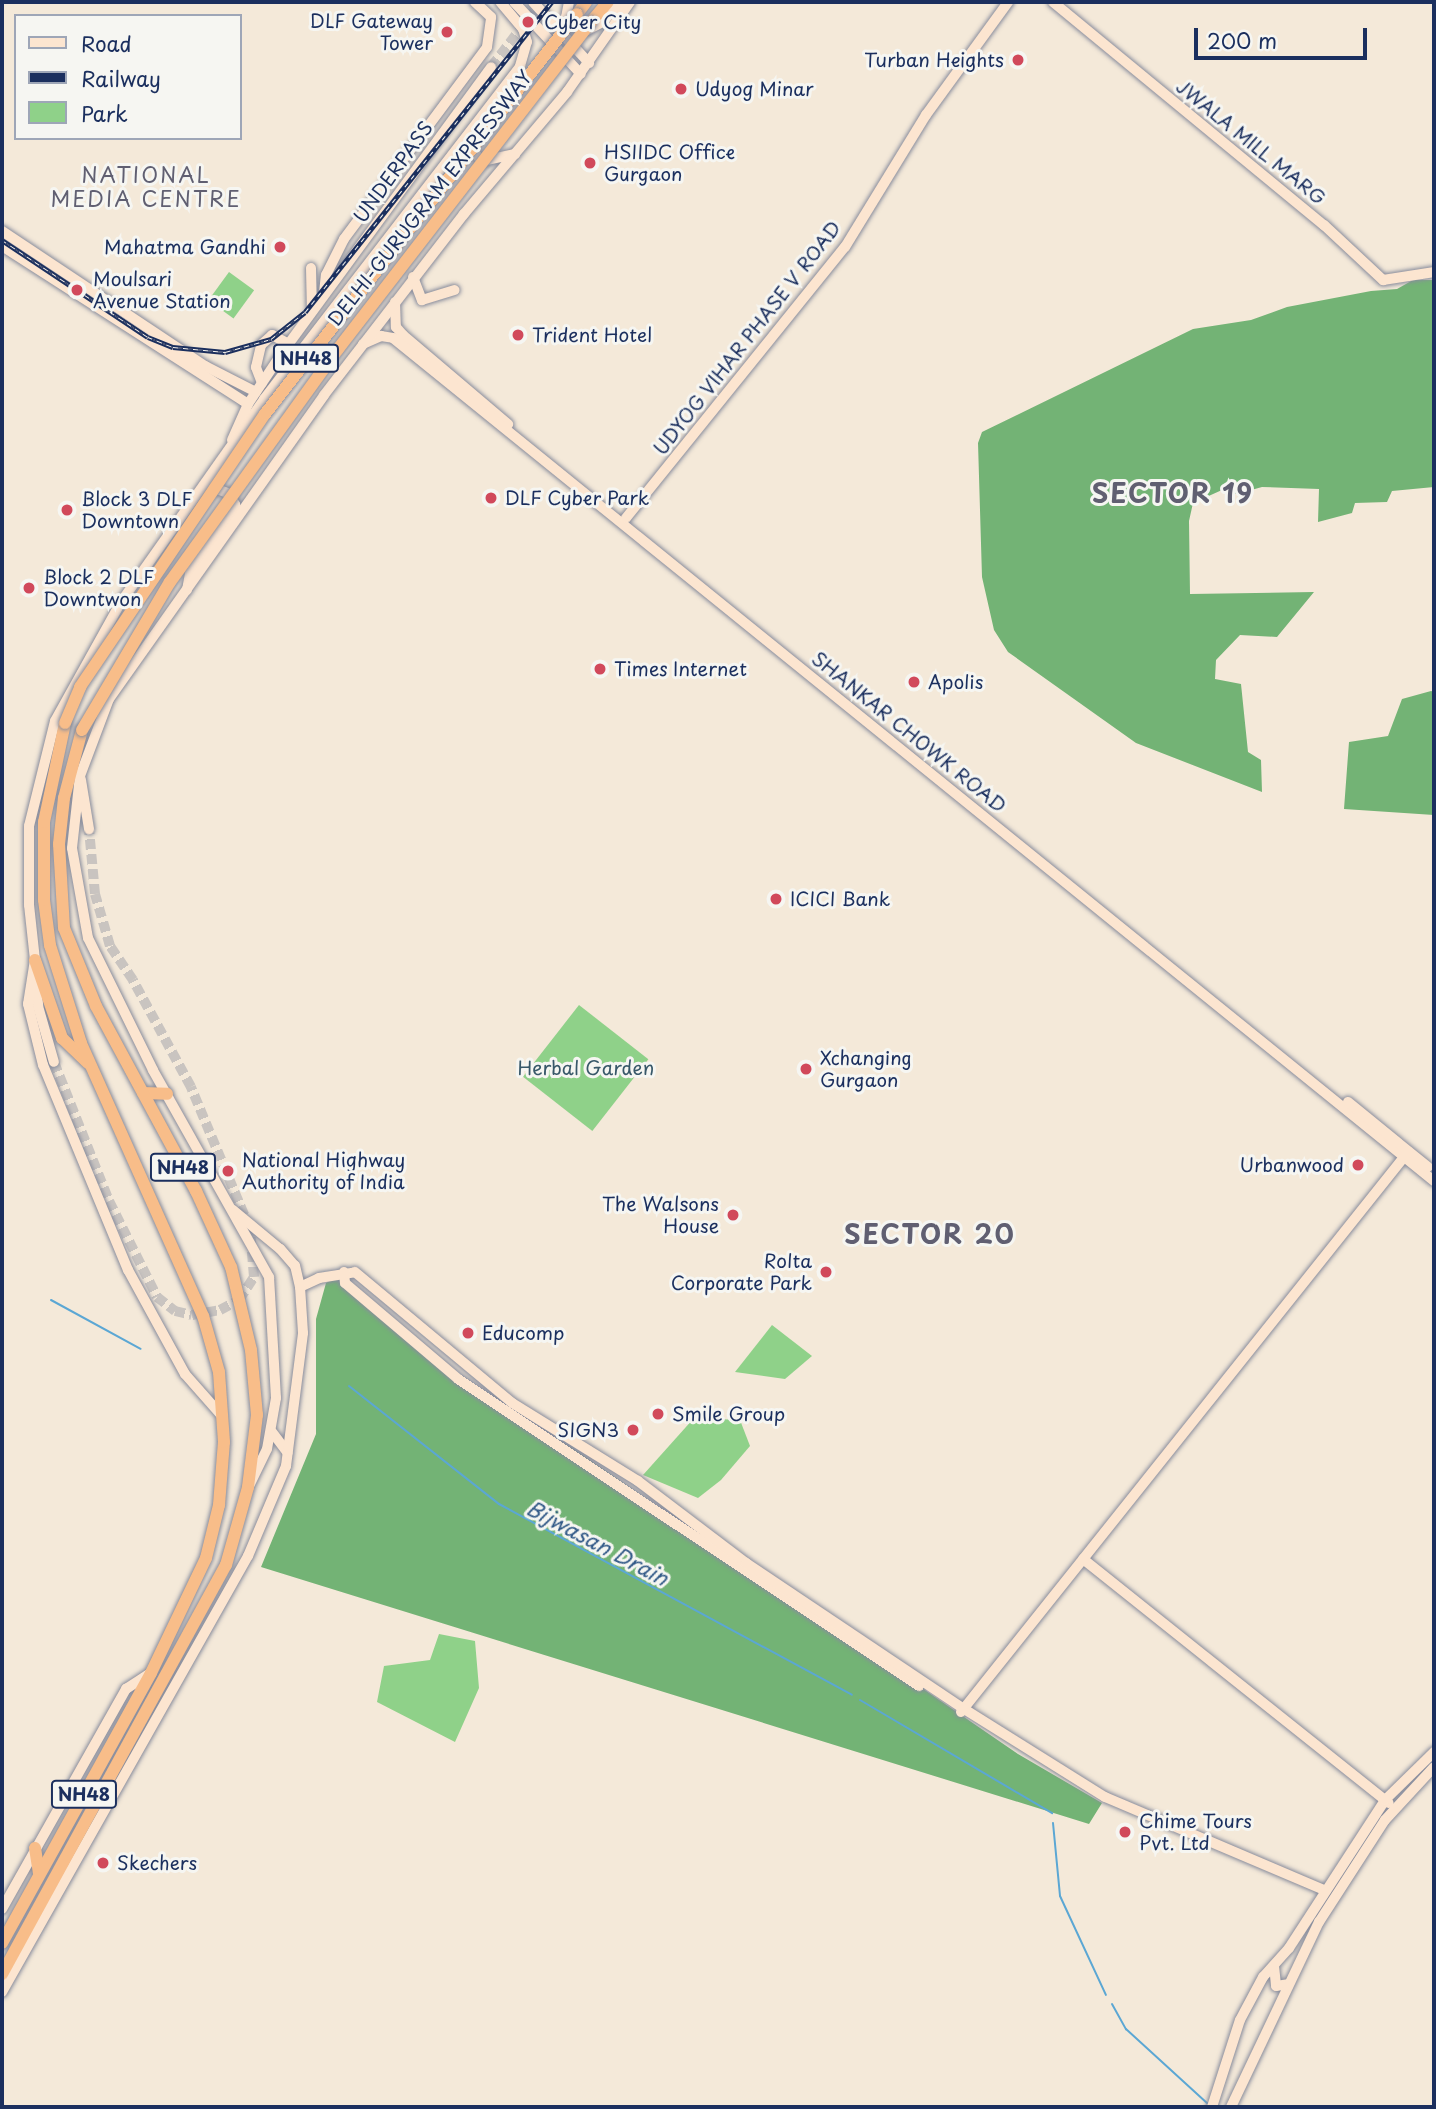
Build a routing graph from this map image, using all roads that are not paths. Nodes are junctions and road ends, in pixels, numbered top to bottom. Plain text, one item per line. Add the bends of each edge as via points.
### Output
1 (475, 2) edge
2 (500, 2) edge
3 (514, 2) edge
4 (533, 2) edge
5 (542, 2) edge
6 (569, 2) edge
7 (586, 2) edge
8 (608, 2) edge
9 (619, 2) edge
10 (630, 2) edge
11 (1008, 2) edge
12 (1053, 2) edge
13 (547, 17) junction
14 (568, 39) junction
15 (557, 51) junction
16 (589, 63) junction
17 (491, 67) tunnel mouth
18 (581, 74) junction
19 (468, 134) junction
20 (515, 154) junction
21 (2, 231) edge
22 (2, 246) edge
23 (311, 268) dead end
24 (1434, 272) edge
25 (413, 277) junction
26 (454, 290) dead end
27 (323, 297) junction
28 (395, 302) junction
29 (312, 311) junction
30 (289, 344) junction
31 (355, 351) junction
32 (242, 383) junction
33 (259, 388) junction
34 (238, 398) junction
35 (248, 404) junction
36 (230, 447) junction
37 (199, 492) junction
38 (626, 518) junction
39 (187, 593) junction
40 (80, 776) junction
41 (89, 829) tunnel mouth
42 (35, 960) junction
43 (54, 1062) tunnel mouth
44 (91, 1065) junction
45 (143, 1093) junction
46 (167, 1094) junction
47 (1406, 1154) junction
48 (1434, 1172) edge
49 (1434, 1181) edge
50 (230, 1209) junction
51 (350, 1272) junction
52 (300, 1287) junction
53 (222, 1416) junction
54 (272, 1432) junction
55 (288, 1454) junction
56 (248, 1487) junction
57 (1083, 1559) junction
58 (151, 1672) junction
59 (962, 1710) junction
60 (1434, 1752) edge
61 (1434, 1767) edge
62 (1385, 1800) junction
63 (1395, 1807) junction
64 (35, 1848) junction
65 (39, 1874) junction
66 (1322, 1893) junction
67 (2, 1909) edge
68 (2, 1943) edge
69 (1274, 1965) junction
70 (2, 1974) edge
71 (1288, 1984) junction
72 (2, 1993) edge
73 (1212, 2105) edge
74 (1231, 2107) edge

1 - 27 main road via 491,17 487,47 344,239 326,275
2 - 19 main road via 527,42 520,66
3 - 15 main road
4 - 13 main road
5 - 13 main road
6 - 9 main road via 566,17 570,25 587,30 603,22
7 - 44 highway, DELHI-GURUGRAM EXPRESSWAY / NH48, bridge via 265,414 80,687 65,723 44,822 44,900 50,945
8 - 45 highway, DELHI-GURUGRAM EXPRESSWAY / NH48, bridge via 322,370 170,582 82,730 64,798 59,844 64,928 96,1006
10 - 16 main road
11 - 38 main road, UDYOG VIHAR PHASE V ROAD via 926,115 845,247
12 - 24 main road, JWALA MILL MARG via 1324,225 1382,280
13 - 14 main road
14 - 15 main road
14 - 16 main road
15 - 18 main road
16 - 18 main road
17 - 27 main road, UNDERPASS
18 - 20 main road
19 - 20 main road via 466,143 482,161
19 - 36 main road via 348,285
20 - 25 main road
21 - 32 main road via 205,366
22 - 34 main road
23 - 29 main road
25 - 26 main road via 422,300
25 - 28 main road
27 - 29 main road, UNDERPASS
28 - 31 main road
28 - 38 main road, SHANKAR CHOWK ROAD via 396,327 403,335
29 - 30 main road, UNDERPASS
30 - 33 main road, UNDERPASS
30 - 33 main road via 272,335 261,345 256,367
31 - 39 main road
31 - 47 main road, SHANKAR CHOWK ROAD via 370,340 393,338
32 - 33 main road
32 - 34 main road
33 - 35 main road, UNDERPASS
34 - 35 main road
35 - 36 main road, UNDERPASS
36 - 37 main road
37 - 39 main road via 221,488 235,505 190,573
37 - 42 main road via 102,634 48,738 29,826 29,905
38 - 47 main road, SHANKAR CHOWK ROAD
39 - 40 main road via 109,699
40 - 41 main road
40 - 46 main road via 72,848 75,884 97,959
42 - 43 main road via 37,998
42 - 44 highway via 62,1038
42 - 53 main road via 28,1004 51,1091 128,1270 184,1374
44 - 53 highway, DELHI-GURUGRAM EXPRESSWAY / NH48 via 203,1316 219,1372
45 - 46 highway
45 - 56 highway, DELHI-GURUGRAM EXPRESSWAY / NH48 via 232,1268 256,1386
46 - 50 main road
47 - 48 main road, SHANKAR CHOWK ROAD
47 - 49 main road, SHANKAR CHOWK ROAD
47 - 57 main road
50 - 52 main road via 280,1249 295,1266
50 - 54 main road via 269,1277 276,1344
51 - 52 main road
51 - 59 main road via 512,1403 638,1481 746,1563
51 - 59 main road via 350,1287 457,1379
52 - 55 main road via 302,1342
53 - 58 highway, DELHI-GURUGRAM EXPRESSWAY / NH48 via 219,1505 206,1558
54 - 55 main road
54 - 56 main road via 260,1471
55 - 72 main road via 269,1513 248,1556
56 - 70 highway, DELHI-GURUGRAM EXPRESSWAY / NH48 via 226,1565 201,1616
57 - 59 main road
57 - 62 main road
58 - 64 main road via 126,1689
58 - 65 highway, DELHI-GURUGRAM EXPRESSWAY / NH48
59 - 66 main road via 1110,1805
60 - 62 main road
61 - 63 main road
62 - 63 main road
62 - 66 main road
63 - 71 main road via 1319,1922
64 - 65 highway
64 - 67 main road
65 - 68 highway, DELHI-GURUGRAM EXPRESSWAY / NH48
66 - 69 main road
69 - 71 main road via 1276,1986
69 - 73 main road via 1240,2020
71 - 74 main road

